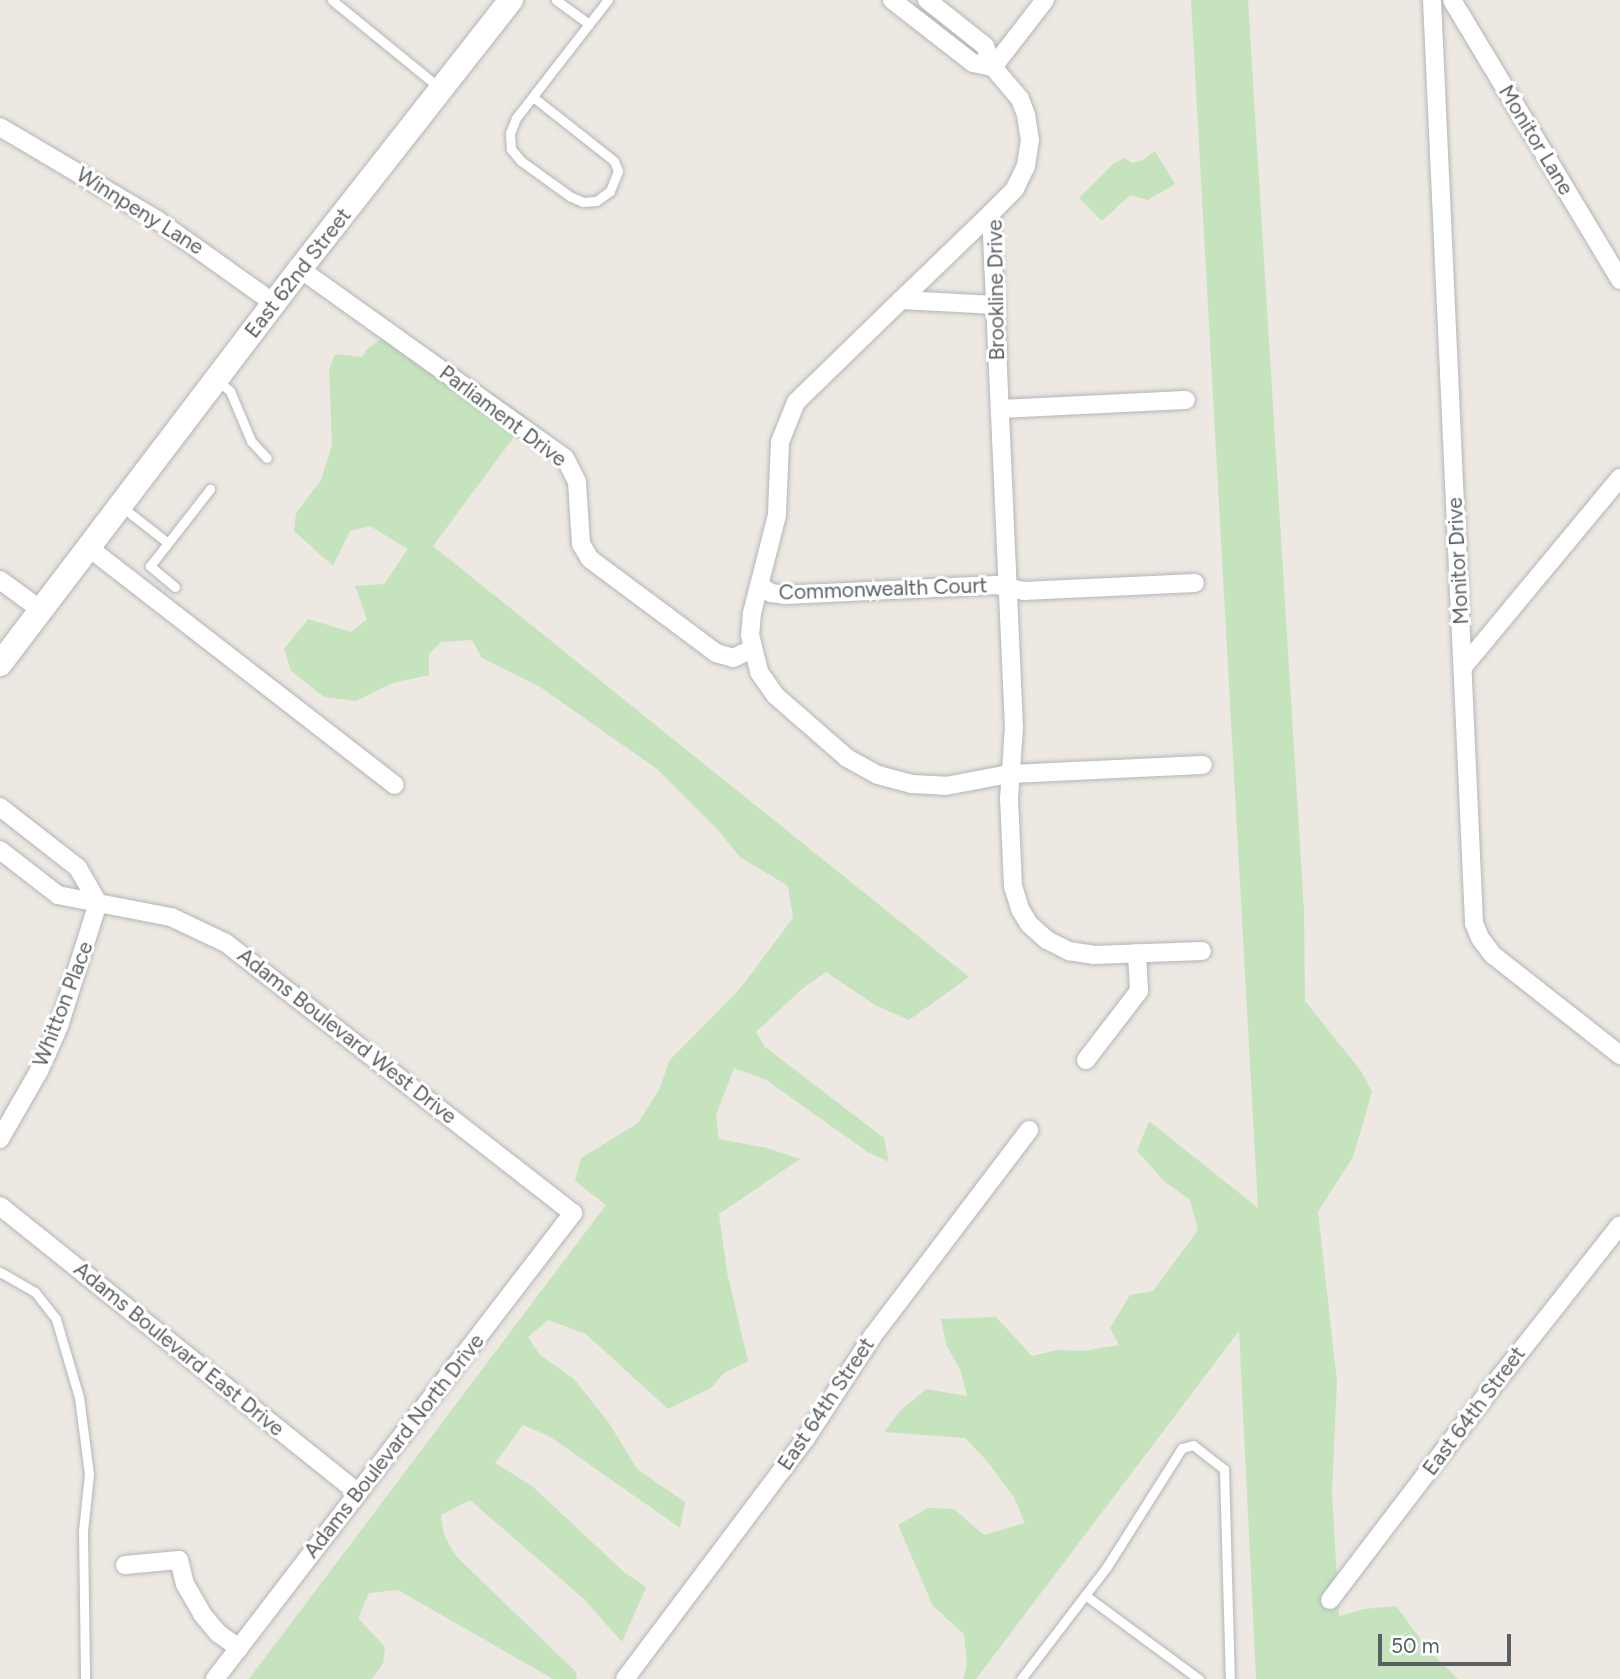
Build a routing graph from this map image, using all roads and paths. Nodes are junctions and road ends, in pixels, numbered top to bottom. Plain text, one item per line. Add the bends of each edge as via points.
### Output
1 (332, 0) edge
2 (510, 0) edge
3 (556, 0) edge
4 (608, 0) edge
5 (892, 0) edge
6 (927, 0) edge
7 (1045, 0) edge
8 (1432, 0) edge
9 (1452, 0) edge
10 (589, 24) junction
11 (993, 67) junction
12 (441, 89) junction
13 (533, 97) junction
14 (0, 127) edge
15 (991, 213) junction
16 (300, 269) junction
17 (1620, 280) edge
18 (901, 300) junction
19 (274, 303) junction
20 (996, 305) junction
21 (216, 380) junction
22 (1186, 400) dead end
23 (1000, 409) junction
24 (267, 458) dead end
25 (1620, 478) edge
26 (210, 489) dead end
27 (120, 505) junction
28 (167, 543) junction
29 (88, 547) junction
30 (0, 580) edge
31 (1195, 583) dead end
32 (760, 586) junction
33 (176, 587) dead end
34 (1007, 588) junction
35 (41, 610) junction
36 (752, 649) junction
37 (0, 664) edge
38 (1463, 667) junction
39 (1203, 765) dead end
40 (1009, 774) junction
41 (395, 785) dead end
42 (0, 807) edge
43 (0, 850) edge
44 (98, 902) junction
45 (1202, 951) dead end
46 (1137, 953) junction
47 (1620, 1055) edge
48 (1086, 1060) dead end
49 (1029, 1130) dead end
50 (0, 1139) edge
51 (0, 1206) edge
52 (573, 1213) joint
53 (1620, 1225) edge
54 (0, 1272) edge
55 (358, 1493) junction
56 (125, 1565) dead end
57 (1085, 1595) junction
58 (1330, 1600) dead end
59 (239, 1648) junction
60 (85, 1679) edge
61 (215, 1679) edge
62 (625, 1679) edge
63 (1021, 1679) edge
64 (1199, 1679) edge
65 (1230, 1679) edge

1 - 12 lane
2 - 12 street, East 62nd Street
3 - 10 lane
4 - 10 lane
5 - 11 street, Brookline Drive via 973,63
6 - 11 street, Brookline Drive via 985,46
7 - 11 street
8 - 38 street, Monitor Drive
9 - 17 street, Monitor Lane
10 - 13 lane
11 - 15 street, Brookline Drive via 1020,99 1030,140 1026,166 1015,189
12 - 16 street, East 62nd Street
13 - 13 lane via 516,118 510,133 511,149 571,197 596,201 610,191 618,170 614,162
14 - 19 street, Winnpeny Lane via 157,220
15 - 18 street
15 - 20 street, Brookline Drive
16 - 19 street, East 62nd Street
16 - 36 street, Parliament Drive via 562,455 577,482 581,544 590,559 716,653 733,658
18 - 20 street
18 - 32 street via 800,396 785,421 779,442 777,515
19 - 21 street, East 62nd Street
20 - 23 street, Brookline Drive
21 - 24 lane via 230,391 251,441
21 - 27 street, East 62nd Street
22 - 23 street
23 - 34 street, Brookline Drive
25 - 38 street
26 - 28 lane
27 - 28 lane
27 - 29 street, East 62nd Street
28 - 33 lane via 150,566
29 - 35 street, East 62nd Street
29 - 41 street
30 - 35 street
31 - 34 street
32 - 34 street, Commonwealth Court via 785,595
32 - 36 street via 752,613
34 - 40 street, Brookline Drive via 1014,727
35 - 37 street, East 62nd Street
36 - 40 street via 762,677 776,696 840,752 878,775 946,786
38 - 47 street, Monitor Drive via 1478,934 1496,958
39 - 40 street
40 - 46 street, Brookline Drive via 1013,886 1029,924 1069,951
42 - 44 street via 78,868
43 - 44 street, Adams Boulevard West Drive via 58,895
44 - 50 street, Whitton Place via 59,1026
44 - 52 street, Adams Boulevard West Drive via 172,917 226,943
45 - 46 street, Brookline Drive
46 - 48 street via 1139,991
49 - 62 street, East 64th Street via 872,1337 806,1438
51 - 55 street, Adams Boulevard East Drive
52 - 55 street, Adams Boulevard North Drive
53 - 58 street, East 64th Street
54 - 60 lane via 35,1292 57,1319 79,1397 89,1475 83,1531
55 - 59 street, Adams Boulevard North Drive
56 - 59 street via 179,1560 185,1584 202,1615
57 - 63 lane
57 - 64 lane
57 - 65 lane via 1182,1448 1193,1445 1224,1469
59 - 61 street, Adams Boulevard North Drive

